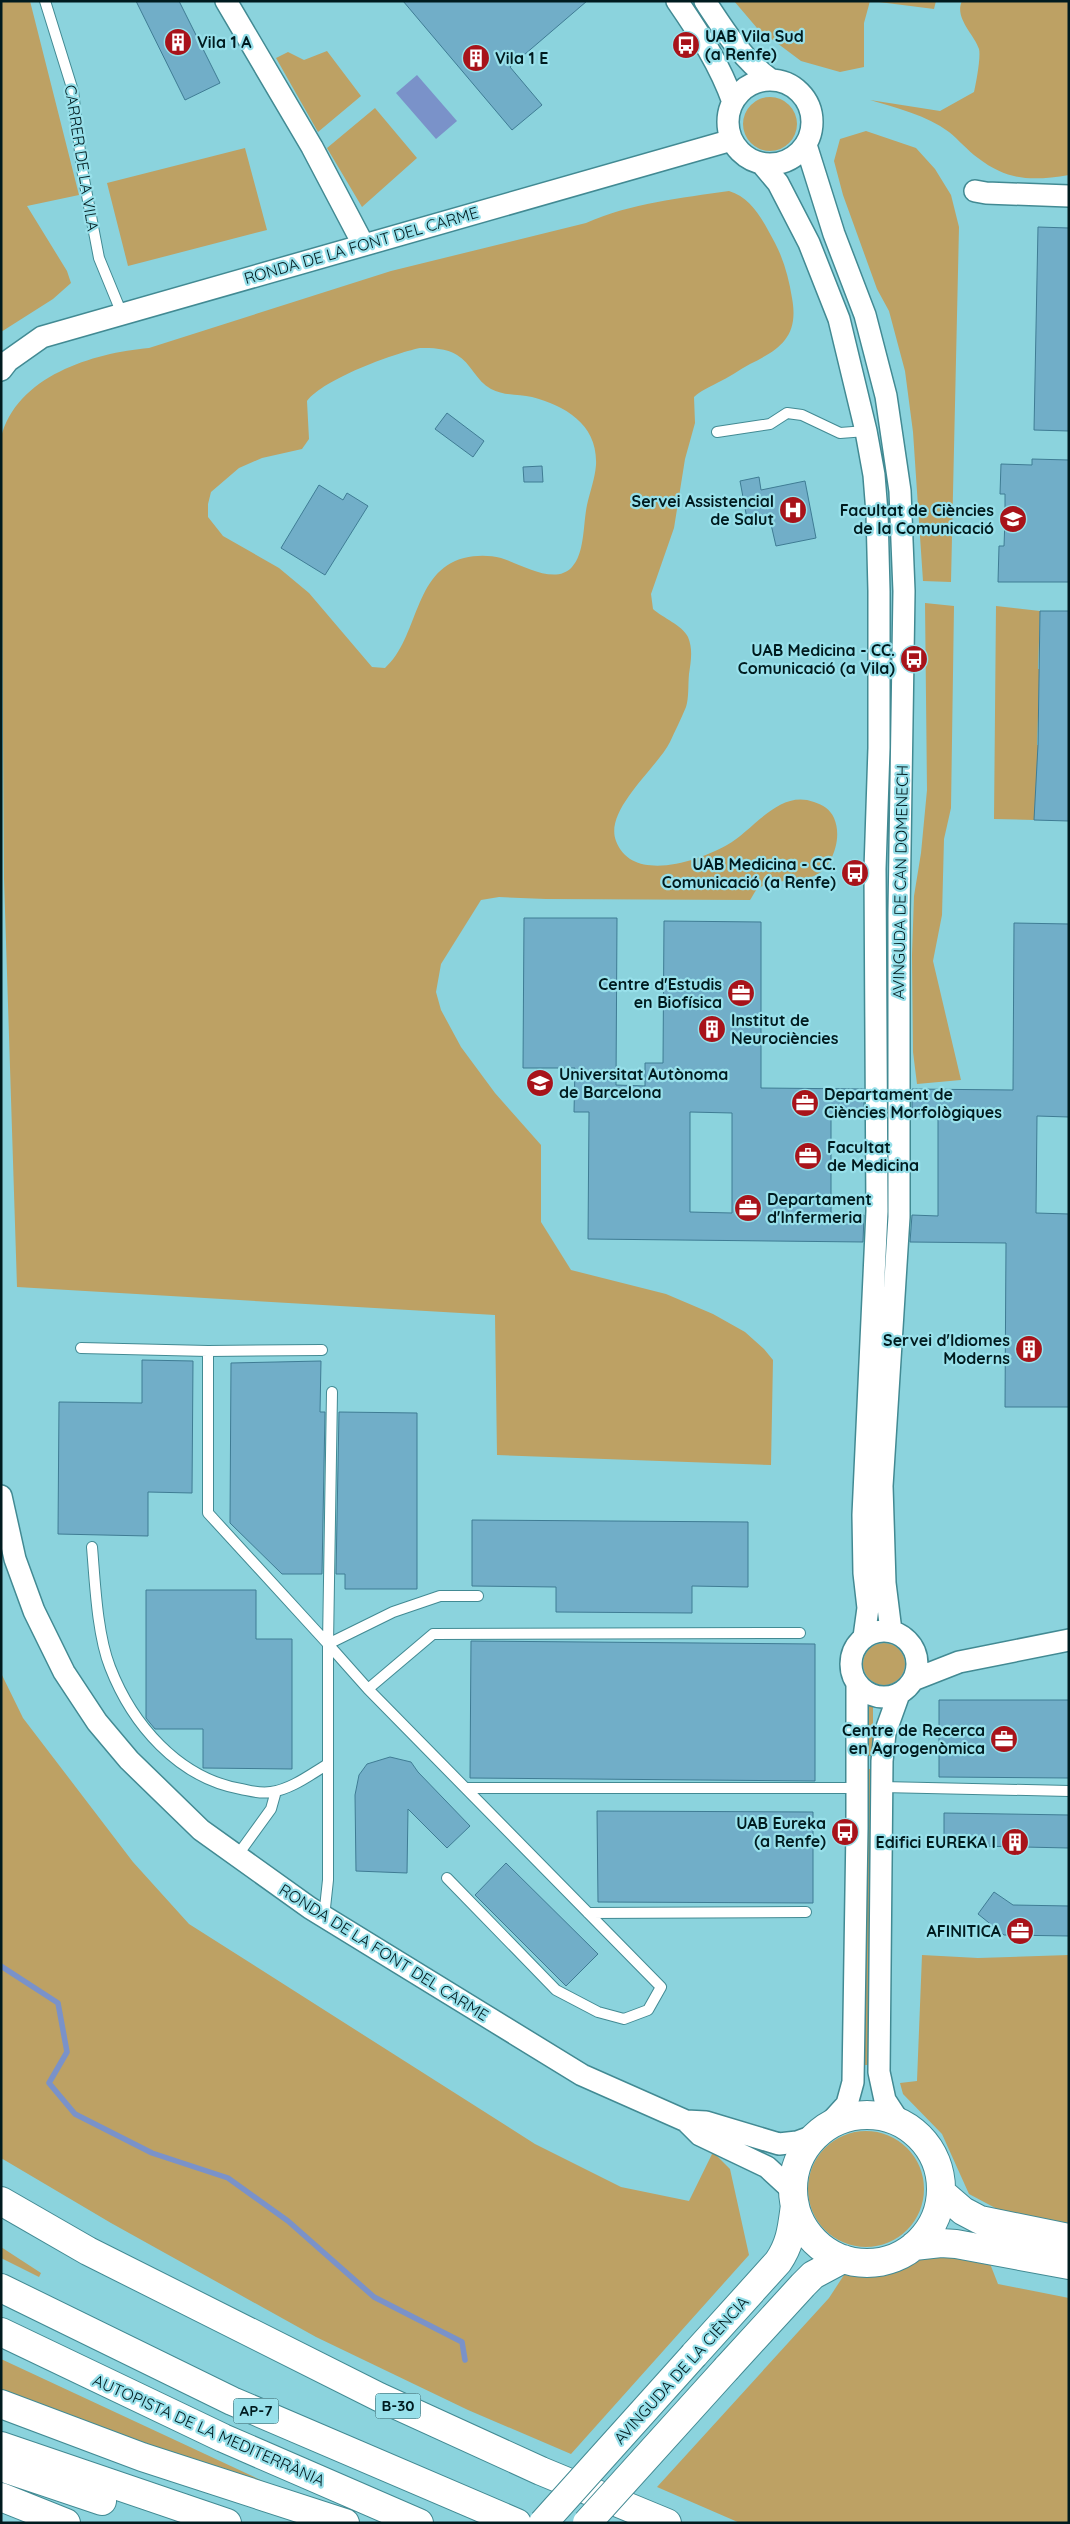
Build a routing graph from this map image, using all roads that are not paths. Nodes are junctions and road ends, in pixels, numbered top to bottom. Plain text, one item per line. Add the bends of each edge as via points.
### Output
1 (45, 1) edge
2 (226, 1) edge
3 (677, 1) edge
4 (705, 1) edge
5 (770, 80) junction
6 (733, 102) junction
7 (732, 140) junction
8 (806, 145) junction
9 (762, 164) junction
10 (975, 191) dead end
11 (1069, 196) edge
12 (363, 244) junction
13 (122, 314) junction
14 (1, 370) edge
15 (866, 431) junction
16 (717, 432) dead end
17 (81, 1348) dead end
18 (208, 1350) junction
19 (322, 1350) dead end
20 (332, 1392) dead end
21 (1, 1496) edge
22 (92, 1546) dead end
23 (478, 1596) dead end
24 (890, 1631) junction
25 (800, 1633) dead end
26 (864, 1637) junction
27 (1069, 1640) edge
28 (328, 1644) junction
29 (914, 1651) junction
30 (959, 1662) junction
31 (857, 1684) junction
32 (906, 1687) junction
33 (368, 1689) junction
34 (328, 1764) junction
35 (882, 1787) junction
36 (466, 1788) junction
37 (857, 1788) junction
38 (276, 1791) junction
39 (1069, 1791) edge
40 (237, 1856) junction
41 (447, 1878) dead end
42 (806, 1912) dead end
43 (588, 1913) junction
44 (324, 1917) junction
45 (686, 2121) junction
46 (900, 2123) junction
47 (822, 2131) junction
48 (1, 2182) edge
49 (941, 2192) junction
50 (794, 2198) junction
51 (1, 2201) edge
52 (1069, 2238) edge
53 (914, 2246) junction
54 (843, 2259) junction
55 (1069, 2265) edge
56 (1, 2288) edge
57 (1, 2332) edge
58 (258, 2334) junction
59 (1, 2404) edge
60 (1, 2446) edge
61 (1, 2467) edge
62 (1, 2497) edge
63 (66, 2523) edge
64 (172, 2523) edge
65 (228, 2523) edge
66 (345, 2523) edge
67 (419, 2523) edge
68 (517, 2523) edge
69 (543, 2523) edge
70 (588, 2523) edge
71 (667, 2523) edge

1 - 13 lane, CARRER DE LA VILA via 73,91 82,169 99,258
2 - 12 street via 312,147
3 - 6 street via 710,52
4 - 5 street via 736,47
5 - 6 street via 749,86
5 - 8 street via 792,86 807,101 813,126
6 - 7 street via 728,118
7 - 9 street via 742,154
7 - 12 street, RONDA DE LA FONT DEL CARME
8 - 9 street via 787,162
8 - 24 street, AVINGUDA DE CAN DOMENECH via 834,234 865,315 886,396 900,491 904,592 899,1217 882,1486
9 - 15 street, AVINGUDA DE CAN DOMENECH via 778,183 809,243 839,319
10 - 11 street
12 - 13 street, RONDA DE LA FONT DEL CARME
13 - 14 street, RONDA DE LA FONT DEL CARME via 42,337 8,361
15 - 16 lane via 840,433 802,415 787,413 770,424
15 - 26 street, AVINGUDA DE CAN DOMENECH via 874,475 880,591 875,869 877,1211 863,1515 868,1608
17 - 18 lane
18 - 19 lane
18 - 28 lane via 208,1513
20 - 28 lane
21 - 40 street, RONDA DE LA FONT DEL CARME via 15,1559 34,1611 64,1672 97,1722 129,1760 201,1830
22 - 38 lane via 98,1607 110,1666 132,1712 170,1755 196,1772 224,1786 262,1793
23 - 28 lane via 440,1596 393,1612
24 - 26 street via 877,1631
24 - 29 street via 903,1637
25 - 33 lane via 433,1634
26 - 31 street via 856,1645 851,1659 851,1670
27 - 30 street
28 - 33 lane
28 - 34 lane
29 - 30 street
29 - 32 street via 917,1664
30 - 32 street
31 - 32 street via 865,1692 888,1697
31 - 37 street
32 - 35 street via 885,1733
33 - 36 lane
34 - 38 lane via 292,1786
34 - 44 lane via 328,1880
35 - 39 lane
35 - 46 street via 879,2072 885,2100
36 - 37 lane
36 - 43 lane
37 - 47 street via 853,2082 847,2104
38 - 40 lane via 271,1809
40 - 44 street, RONDA DE LA FONT DEL CARME
41 - 43 lane via 556,1990 598,2012 624,2019 648,2010 661,1987
42 - 43 lane
44 - 45 street, RONDA DE LA FONT DEL CARME via 582,2075
45 - 47 street, RONDA DE LA FONT DEL CARME via 706,2122 779,2144 797,2142
45 - 50 street, RONDA DE LA FONT DEL CARME via 700,2135 767,2167
46 - 47 main road via 872,2115 842,2119
46 - 49 main road via 913,2131 932,2155 938,2168
47 - 50 main road via 798,2160
48 - 58 main road, B-30
49 - 52 main road via 963,2211 980,2220
49 - 53 main road via 933,2222
50 - 54 main road via 807,2232 830,2253
50 - 69 main road, AVINGUDA DE LA CIÈNCIA, bridge via 791,2239 783,2256
51 - 58 main road via 88,2251
53 - 54 main road via 888,2260 858,2262
53 - 55 main road via 941,2242
54 - 70 main road, AVINGUDA DE LA CIÈNCIA, bridge via 803,2284
56 - 68 main road, AP-7 via 232,2401
57 - 67 main road, AUTOPISTA DE LA MEDITERRÀNIA / AP-7 via 223,2438
58 - 71 main road, B-30 via 379,2396 541,2472
59 - 66 main road via 142,2457
60 - 65 main road
61 - 64 main road
62 - 63 main road

